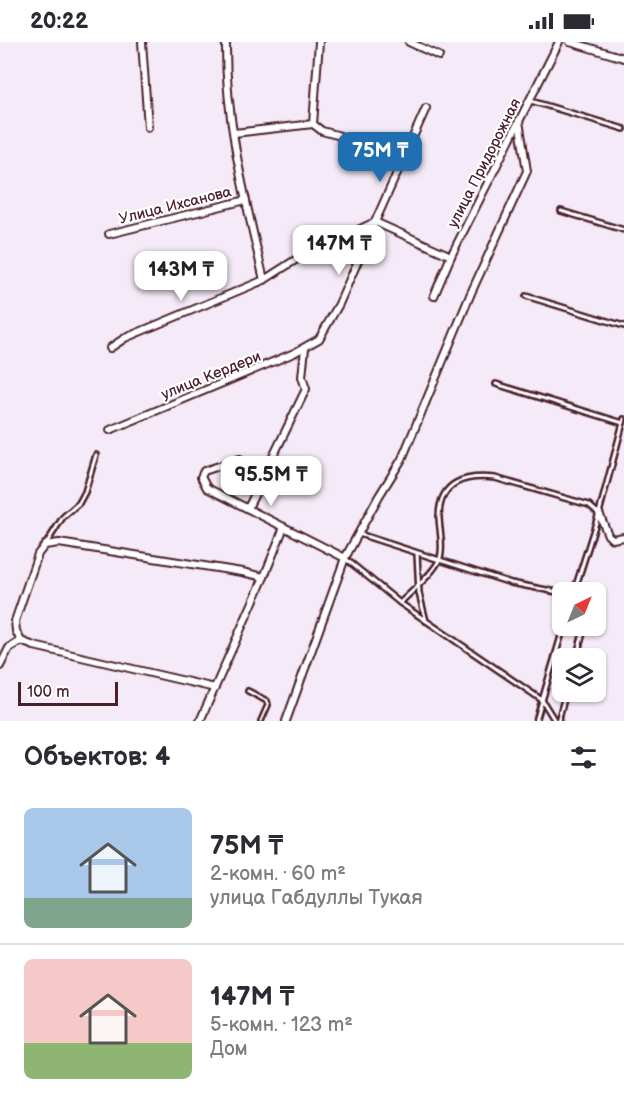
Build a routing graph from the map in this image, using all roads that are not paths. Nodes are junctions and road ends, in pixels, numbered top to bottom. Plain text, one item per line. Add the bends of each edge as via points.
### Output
1 (142, 42) edge
2 (226, 42) edge
3 (319, 42) edge
4 (409, 42) edge
5 (559, 42) edge
6 (570, 42) edge
7 (439, 57) dead end
8 (624, 58) edge
9 (529, 101) junction
10 (426, 108) dead end
11 (519, 121) junction
12 (313, 124) junction
13 (148, 127) dead end
14 (624, 129) edge
15 (234, 133) junction
16 (403, 160) junction
17 (246, 200) junction
18 (561, 211) dead end
19 (375, 222) junction
20 (624, 230) edge
21 (109, 234) dead end
22 (451, 256) junction
23 (264, 280) junction
24 (434, 296) dead end
25 (526, 296) dead end
26 (624, 326) edge
27 (110, 348) dead end
28 (305, 348) junction
29 (496, 384) dead end
30 (623, 421) edge
31 (110, 430) dead end
32 (96, 455) dead end
33 (240, 459) dead end
34 (248, 508) junction
35 (599, 513) junction
36 (284, 526) junction
37 (359, 534) junction
38 (624, 537) edge
39 (45, 545) junction
40 (417, 554) junction
41 (345, 558) junction
42 (439, 560) junction
43 (264, 577) junction
44 (577, 582) edge
45 (419, 585) junction
46 (552, 591) edge
47 (400, 603) junction
48 (426, 621) junction
49 (561, 636) edge
50 (21, 641) junction
51 (0, 666) edge
52 (215, 688) junction
53 (248, 691) dead end
54 (542, 700) junction
55 (563, 702) edge
56 (200, 721) edge
57 (261, 721) edge
58 (286, 721) edge
59 (536, 721) edge
60 (556, 721) edge

1 - 13 street
2 - 15 street via 226,79
3 - 12 street
4 - 7 street
5 - 9 street, улица Придорожная
6 - 8 street
9 - 11 street, улица Придорожная
9 - 14 lane
10 - 16 street
11 - 22 street, улица Придорожная
11 - 37 street via 527,171 402,459
12 - 15 street
12 - 16 street via 322,131
15 - 17 street
16 - 19 street
17 - 21 street, Улица Ихсанова
17 - 23 street
18 - 20 lane
19 - 22 street
19 - 23 street via 300,256
19 - 28 street, улица Кердери via 339,304 319,339
22 - 24 street, улица Придорожная
23 - 27 street via 125,338
25 - 26 lane
28 - 31 street, улица Кердери
28 - 34 street via 302,377 306,389
29 - 30 lane
30 - 35 lane
32 - 39 lane via 79,503 63,516
33 - 34 street via 204,471 201,477 207,488
34 - 36 street
35 - 38 street via 612,539
35 - 42 lane via 589,505 495,478 465,478 447,489 441,505
35 - 44 lane
36 - 41 street
36 - 43 street
37 - 40 lane
37 - 41 street
39 - 43 street via 59,543
39 - 50 street via 38,554 15,621
40 - 42 lane
40 - 45 lane
41 - 47 lane
41 - 58 street
42 - 45 lane
42 - 46 lane via 511,584
43 - 52 street
45 - 47 lane
45 - 48 lane
47 - 48 lane
48 - 54 lane
49 - 54 lane
50 - 51 street via 9,648
50 - 52 street
52 - 56 street
53 - 57 lane via 267,701
54 - 59 lane
54 - 60 lane
55 - 60 lane

